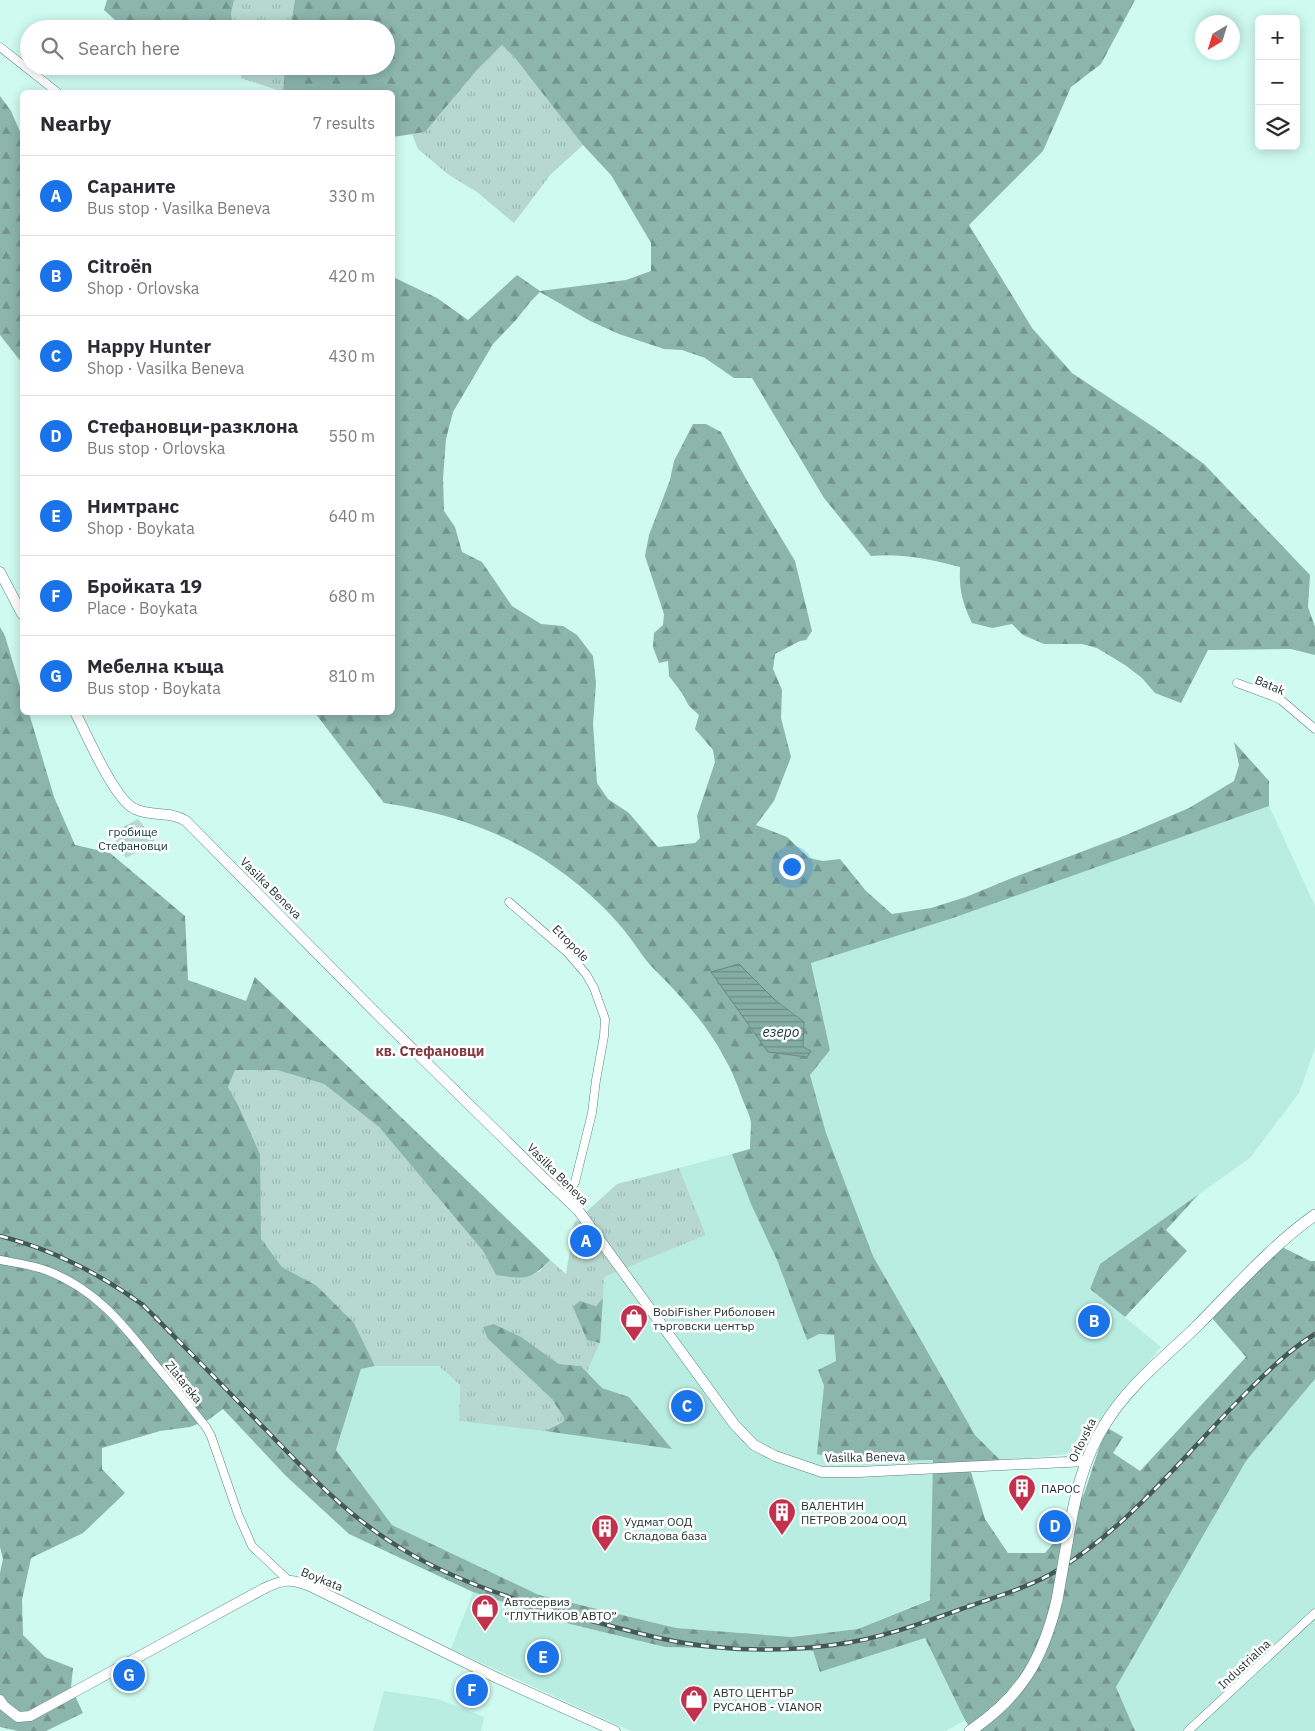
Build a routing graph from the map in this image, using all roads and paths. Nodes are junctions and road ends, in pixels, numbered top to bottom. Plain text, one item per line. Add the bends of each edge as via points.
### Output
1 (0, 47) edge
2 (20, 63) edge
3 (35, 75) edge
4 (54, 90) edge
5 (0, 572) edge
6 (20, 610) edge
7 (1237, 684) dead end
8 (77, 715) edge
9 (1315, 730) edge
10 (508, 902) dead end
11 (567, 1198) junction
12 (1315, 1215) edge
13 (0, 1260) edge
14 (1087, 1461) junction
15 (288, 1580) junction
16 (1315, 1613) edge
17 (0, 1700) edge
18 (615, 1731) edge
19 (970, 1731) edge
20 (1188, 1731) edge

1 - 2 street
3 - 4 street
5 - 6 street
7 - 9 street, Batak via 1281,700
8 - 11 street, Vasilka Beneva via 126,804 147,812 178,816 191,825 381,1018
10 - 11 street, Etropole via 567,952 586,974 605,1019 592,1113 575,1182
11 - 14 street, Vasilka Beneva via 734,1424 763,1451 822,1472
12 - 14 main road, Orlovska via 1277,1247 1134,1388 1105,1423
13 - 15 street, Zlatarska via 49,1271 96,1299 121,1322 206,1427 252,1546
14 - 19 main road, Orlovska, bridge via 1077,1493 1057,1600 1042,1649 1019,1687 992,1716
15 - 17 street, Boykata via 263,1589 30,1716 18,1717
15 - 18 street, Boykata via 297,1580 497,1678
16 - 20 street, Industrialna

